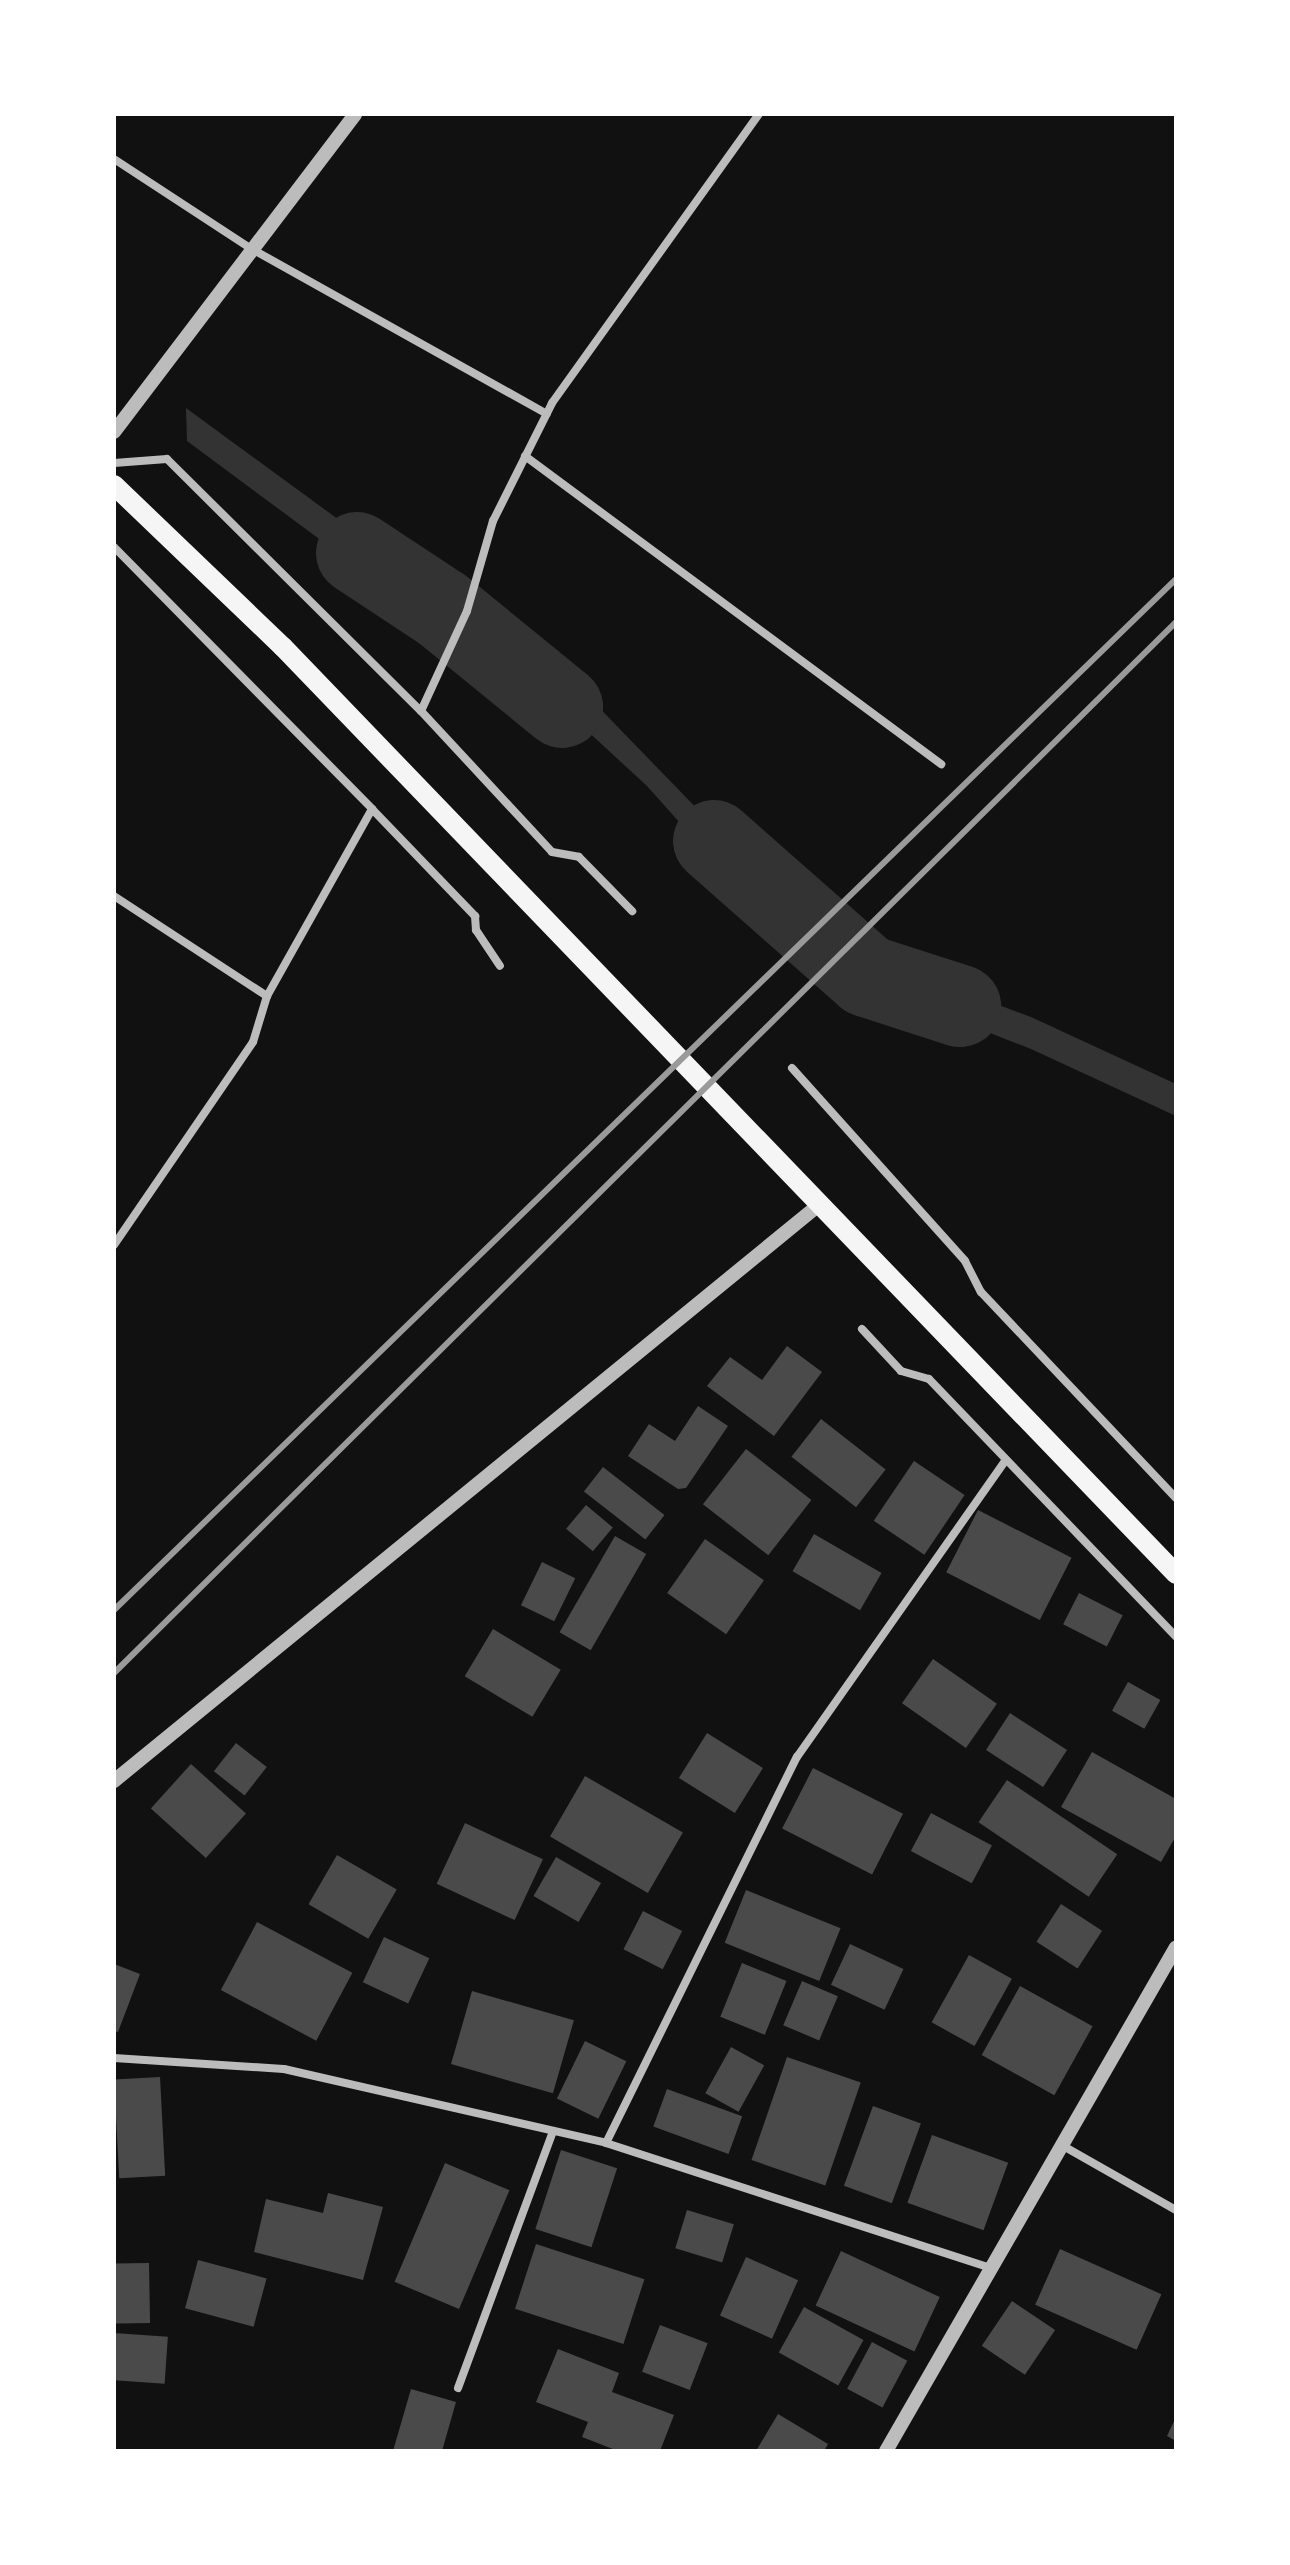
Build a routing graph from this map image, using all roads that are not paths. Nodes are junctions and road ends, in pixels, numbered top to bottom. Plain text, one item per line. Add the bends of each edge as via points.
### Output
1 (355, 114) edge
2 (759, 114) edge
3 (114, 159) edge
4 (250, 248) junction
5 (547, 414) junction
6 (114, 432) edge
7 (525, 456) junction
8 (114, 463) edge
9 (114, 485) edge
10 (114, 547) edge
11 (421, 711) junction
12 (941, 764) dead end
13 (372, 809) junction
14 (114, 896) edge
15 (632, 911) dead end
16 (500, 966) dead end
17 (267, 996) junction
18 (792, 1068) dead end
19 (820, 1204) junction
20 (114, 1245) edge
21 (862, 1329) dead end
22 (1005, 1461) junction
23 (1176, 1498) edge
24 (1176, 1574) edge
25 (1176, 1637) edge
26 (114, 1781) edge
27 (1176, 1947) edge
28 (114, 2058) edge
29 (553, 2131) junction
30 (606, 2143) junction
31 (1065, 2147) junction
32 (1176, 2210) edge
33 (993, 2270) junction
34 (458, 2388) dead end
35 (886, 2451) edge

1 - 4 street
2 - 5 street
3 - 4 street
4 - 5 street
4 - 6 street
5 - 7 street
7 - 11 street via 493,521 467,611
7 - 12 street
8 - 11 street via 167,459
9 - 19 main road via 283,647
10 - 13 street
11 - 15 street via 552,852 579,857
13 - 16 street via 475,916 476,930
13 - 17 street
14 - 17 street
17 - 20 street via 253,1042
18 - 23 street via 965,1261 981,1292
19 - 24 main road
19 - 26 street
21 - 22 street via 901,1371 929,1379
22 - 25 street
22 - 30 street via 797,1757
27 - 31 street
28 - 29 street via 284,2069
29 - 30 street
29 - 34 street
30 - 33 street
31 - 32 street
31 - 33 street
33 - 35 street

